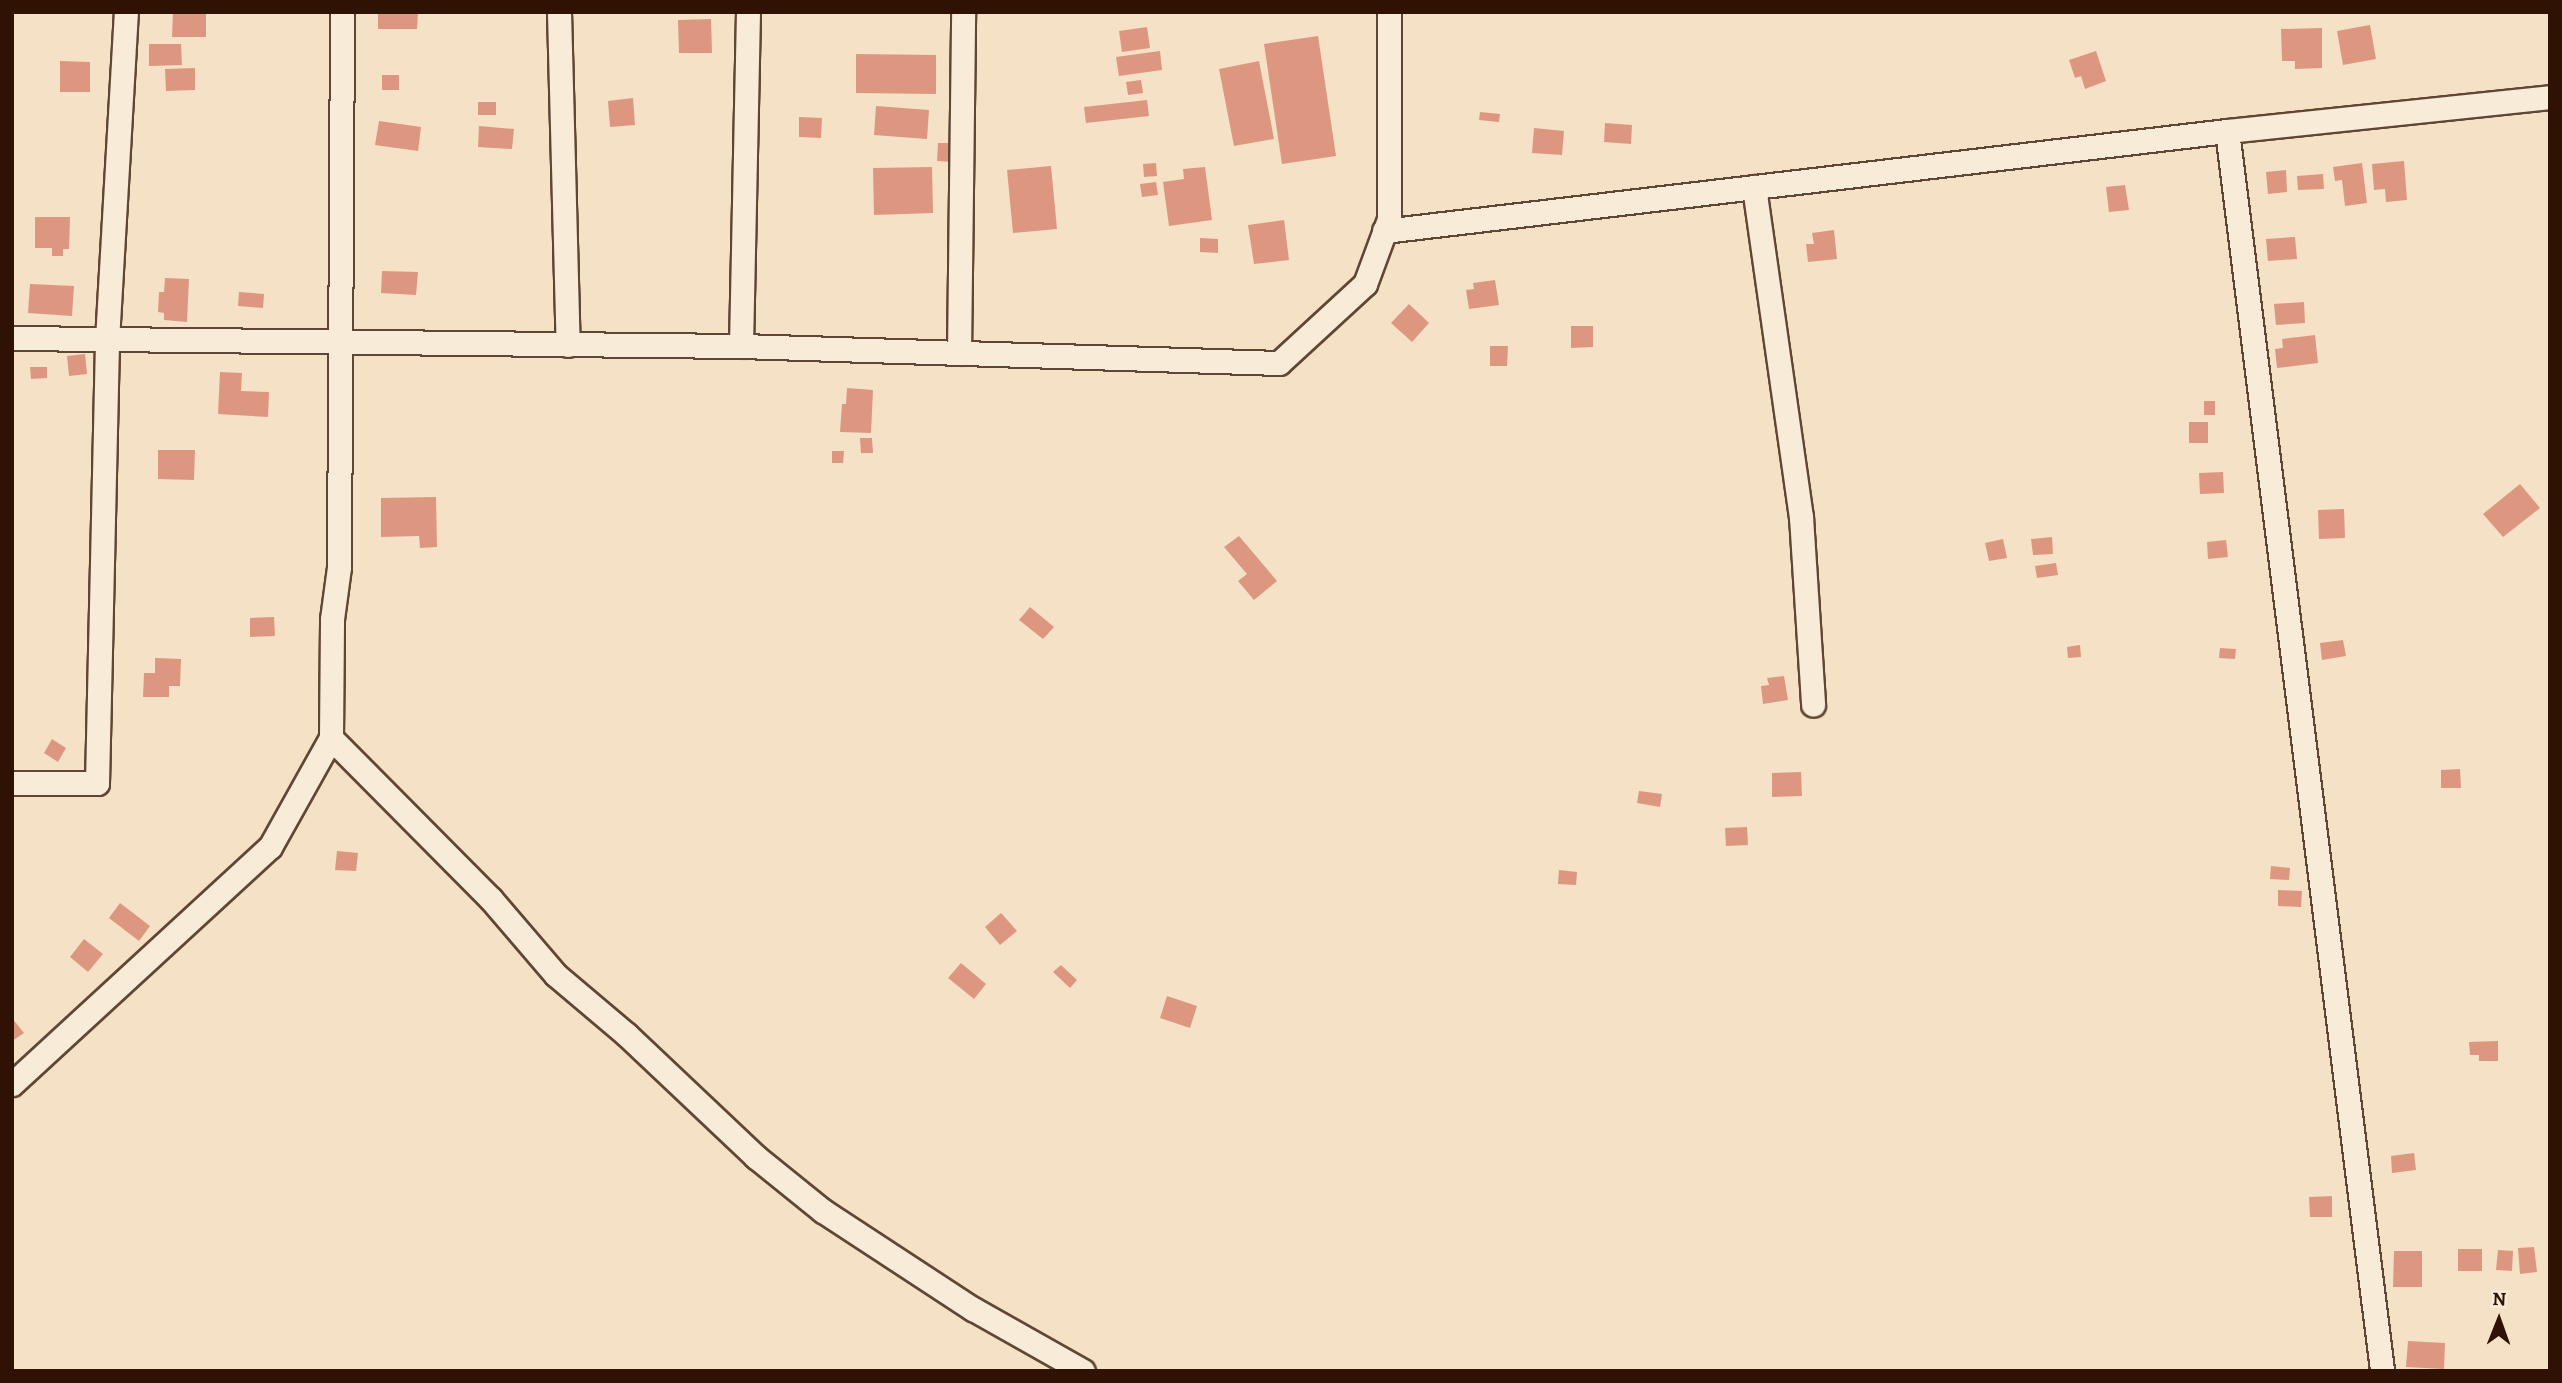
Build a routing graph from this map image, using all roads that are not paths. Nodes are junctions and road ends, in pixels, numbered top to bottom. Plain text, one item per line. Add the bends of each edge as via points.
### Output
1 (126, 12) edge
2 (342, 12) edge
3 (559, 12) edge
4 (748, 12) edge
5 (963, 12) edge
6 (1389, 12) edge
7 (2550, 97) edge
8 (2227, 131) junction
9 (1754, 187) junction
10 (1384, 231) junction
11 (12, 338) edge
12 (107, 340) junction
13 (338, 343) junction
14 (568, 345) junction
15 (741, 346) junction
16 (959, 353) junction
17 (1812, 705) dead end
18 (331, 738) junction
19 (12, 783) edge
20 (12, 1084) edge
21 (1083, 1371) edge
22 (2382, 1371) edge

1 - 12 street
2 - 13 street
3 - 14 street
4 - 15 street
5 - 16 street
6 - 10 street via 1389,219
7 - 8 street
8 - 9 street
8 - 22 street
9 - 10 street
9 - 17 street via 1801,517
10 - 16 street via 1365,284 1279,363
11 - 12 street
12 - 13 street
12 - 19 street via 97,783
13 - 14 street
13 - 18 street via 339,567 331,620
14 - 15 street
15 - 16 street
18 - 20 street via 270,847
18 - 21 street via 490,898 556,975 627,1035 755,1157 823,1211 973,1309

